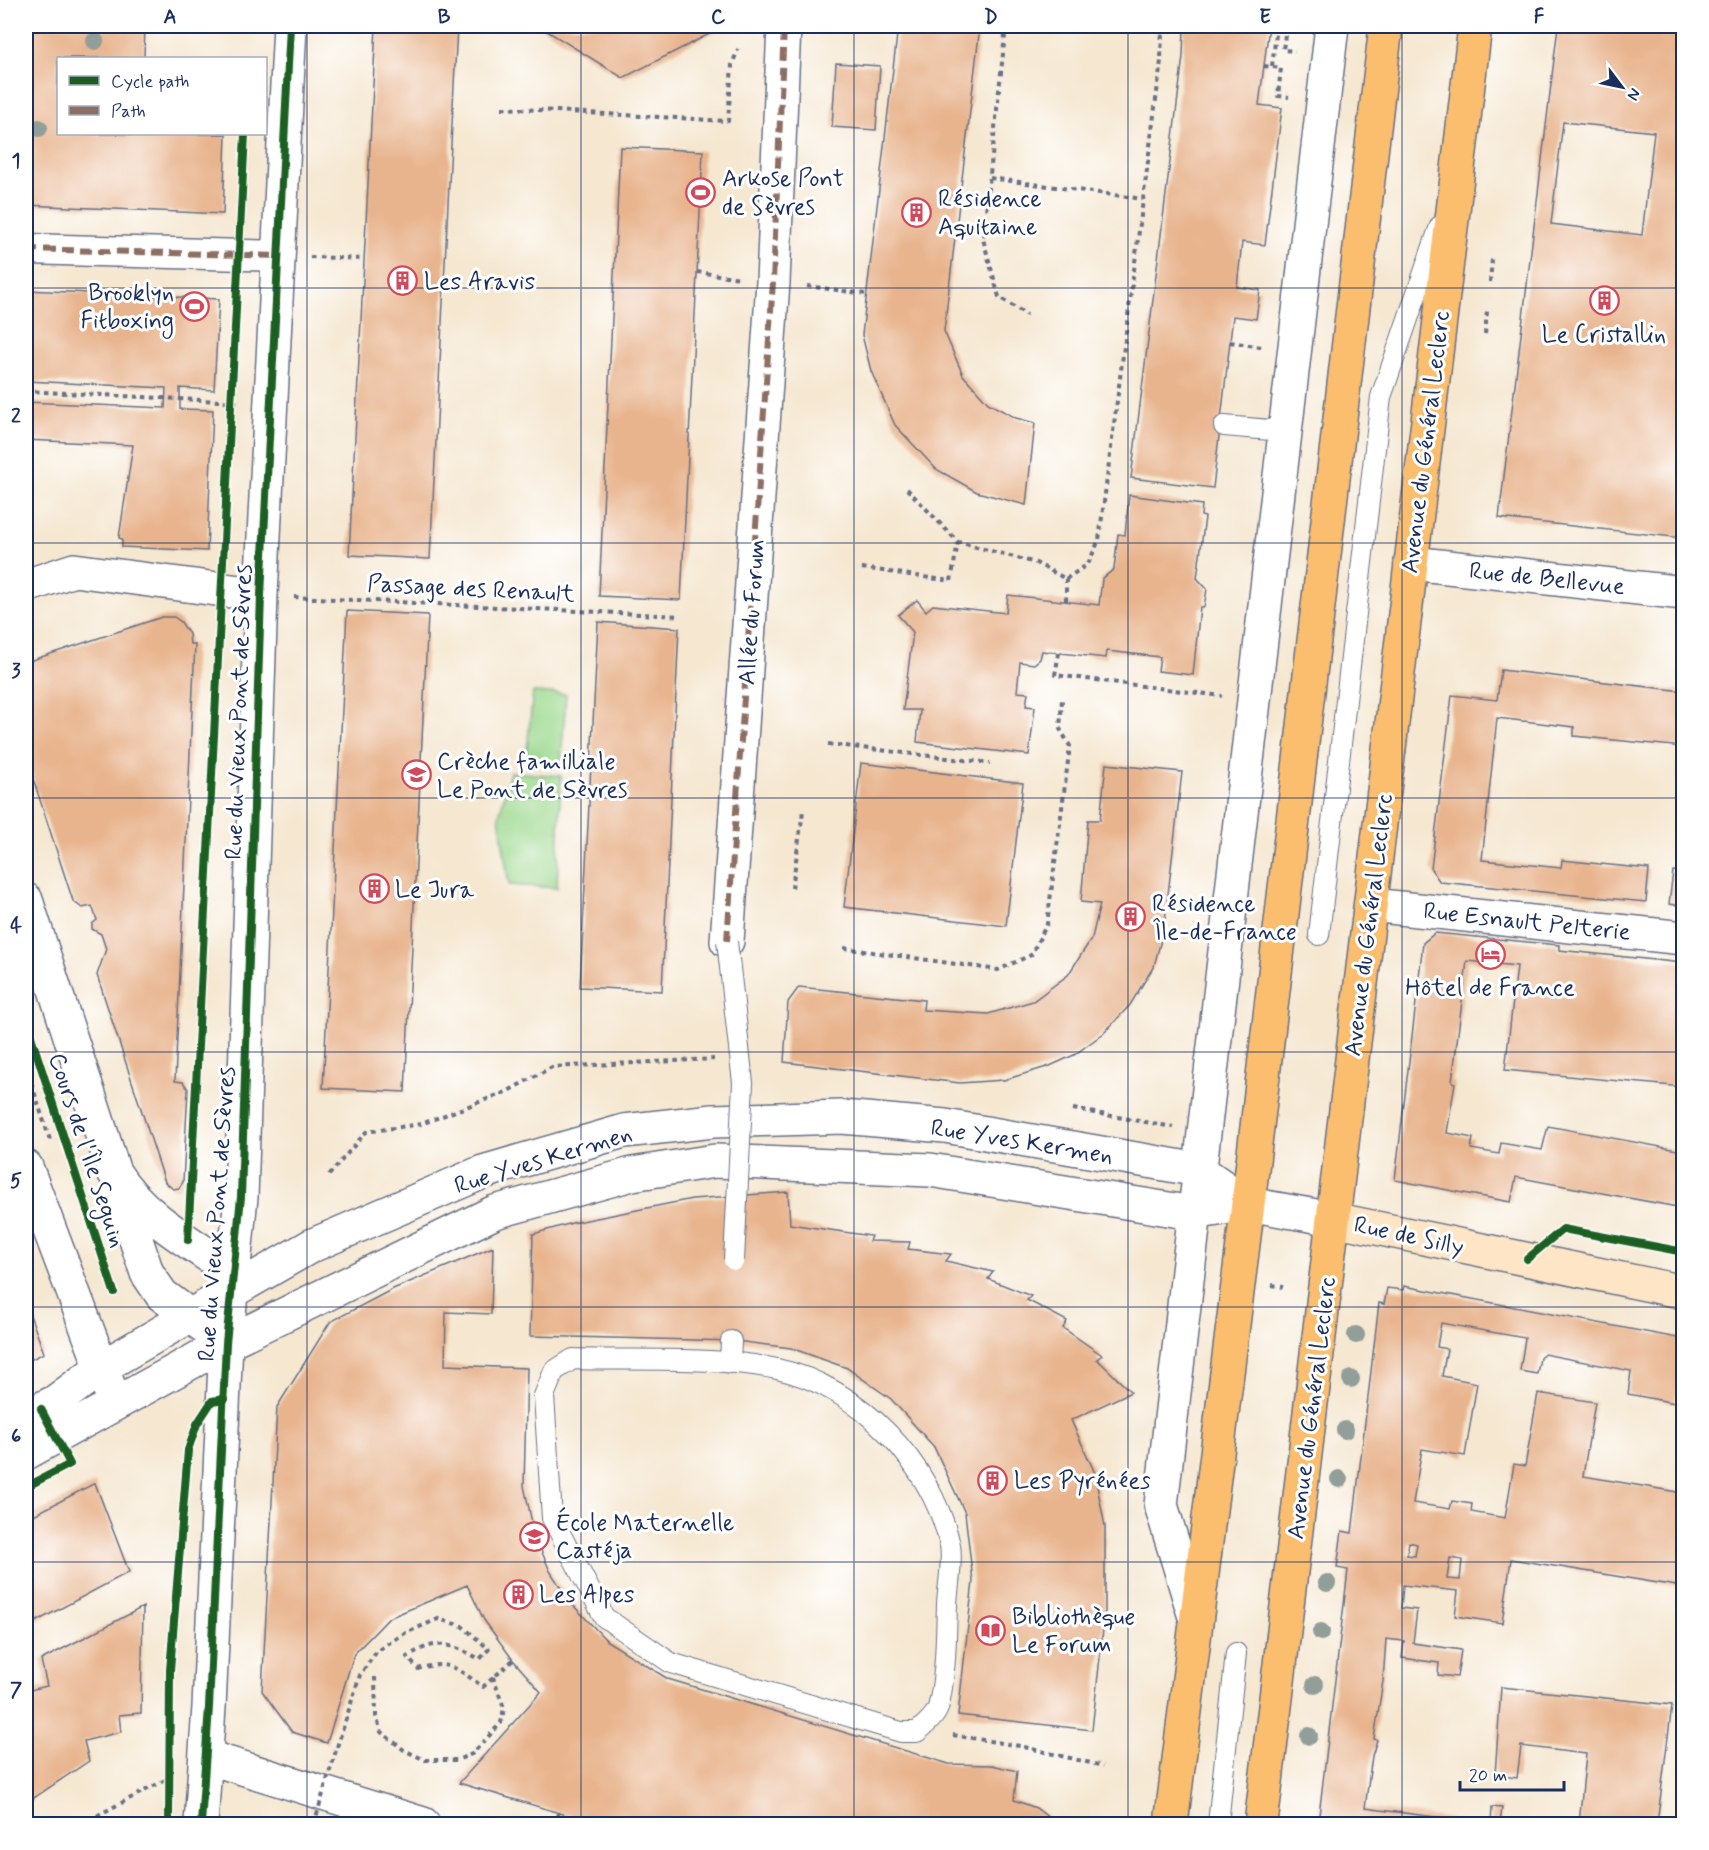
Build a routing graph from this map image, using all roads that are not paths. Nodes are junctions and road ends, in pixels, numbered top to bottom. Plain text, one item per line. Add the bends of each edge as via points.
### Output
1 (290, 26) edge
2 (784, 26) edge
3 (1332, 26) edge
4 (1386, 26) edge
5 (1475, 26) edge
6 (1457, 177) junction
7 (26, 249) edge
8 (291, 256) junction
9 (1224, 426) dead end
10 (1283, 431) junction
11 (1412, 562) junction
12 (26, 586) edge
13 (1683, 593) edge
14 (261, 596) junction
15 (26, 900) edge
16 (1371, 905) junction
17 (1319, 935) dead end
18 (1683, 938) edge
19 (727, 941) joint
20 (26, 1167) edge
21 (1199, 1170) junction
22 (114, 1172) junction
23 (1248, 1204) junction
24 (1290, 1211) joint
25 (1193, 1213) junction
26 (1334, 1219) junction
27 (734, 1260) dead end
28 (232, 1282) junction
29 (1683, 1292) edge
30 (190, 1316) junction
31 (731, 1341) dead end
32 (226, 1343) junction
33 (730, 1363) junction
34 (102, 1367) junction
35 (115, 1403) junction
36 (26, 1416) edge
37 (26, 1452) edge
38 (1196, 1620) junction
39 (1236, 1653) dead end
40 (207, 1757) junction
41 (201, 1824) edge
42 (423, 1824) edge
43 (1171, 1824) edge
44 (1218, 1824) edge
45 (1261, 1824) edge

1 - 8 street, Rue du Vieux Pont de Sèvres
2 - 19 street, Allée du Forum via 773,282
3 - 10 street
4 - 23 main road
5 - 6 main road, Avenue du Général Leclerc
6 - 11 main road, Avenue du Général Leclerc
6 - 17 lane via 1381,397
7 - 8 street
8 - 14 street, Rue du Vieux Pont de Sèvres via 272,403
9 - 10 lane
10 - 21 street
11 - 13 street, Rue de Bellevue
11 - 16 main road, Avenue du Général Leclerc
12 - 14 street via 74,570
14 - 28 street, Rue du Vieux Pont de Sèvres via 241,1197
15 - 22 street, Cours de l'Île Seguin
16 - 18 street, Rue Esnault Pelterie
16 - 26 main road, Avenue du Général Leclerc
19 - 27 lane, bridge via 743,1083
20 - 34 street
21 - 23 street, Rue Yves Kermen
21 - 25 street
21 - 28 street, Rue Yves Kermen via 945,1126 842,1117 712,1121 624,1131 483,1172
22 - 28 street, Cours de l'Île Seguin via 146,1212
22 - 30 street via 147,1273 162,1295
23 - 24 street, Rue Yves Kermen
23 - 25 street, Rue Yves Kermen
23 - 38 main road
24 - 26 street, Rue de Silly
25 - 32 street, Rue Yves Kermen via 930,1170 715,1161 632,1174 495,1212
25 - 38 street via 1161,1505
26 - 29 main road, Rue de Silly
26 - 45 main road, Avenue du Général Leclerc
28 - 30 street, Rue Yves Kermen
28 - 32 street, Rue du Vieux Pont de Sèvres
30 - 32 street
30 - 34 street, Rue Yves Kermen
31 - 33 lane
32 - 35 street, Rue Yves Kermen
32 - 40 street, Rue du Vieux Pont de Sèvres
33 - 33 lane via 778,1370 837,1392 892,1436 927,1485 950,1546 937,1709 917,1732 901,1732 671,1663 604,1617 552,1518 544,1396 554,1371 573,1359
34 - 35 street
34 - 36 street, Rue Yves Kermen via 55,1402
35 - 37 street, Rue Yves Kermen
38 - 43 main road
39 - 44 lane
40 - 41 street, Rue du Vieux Pont de Sèvres
40 - 42 street

